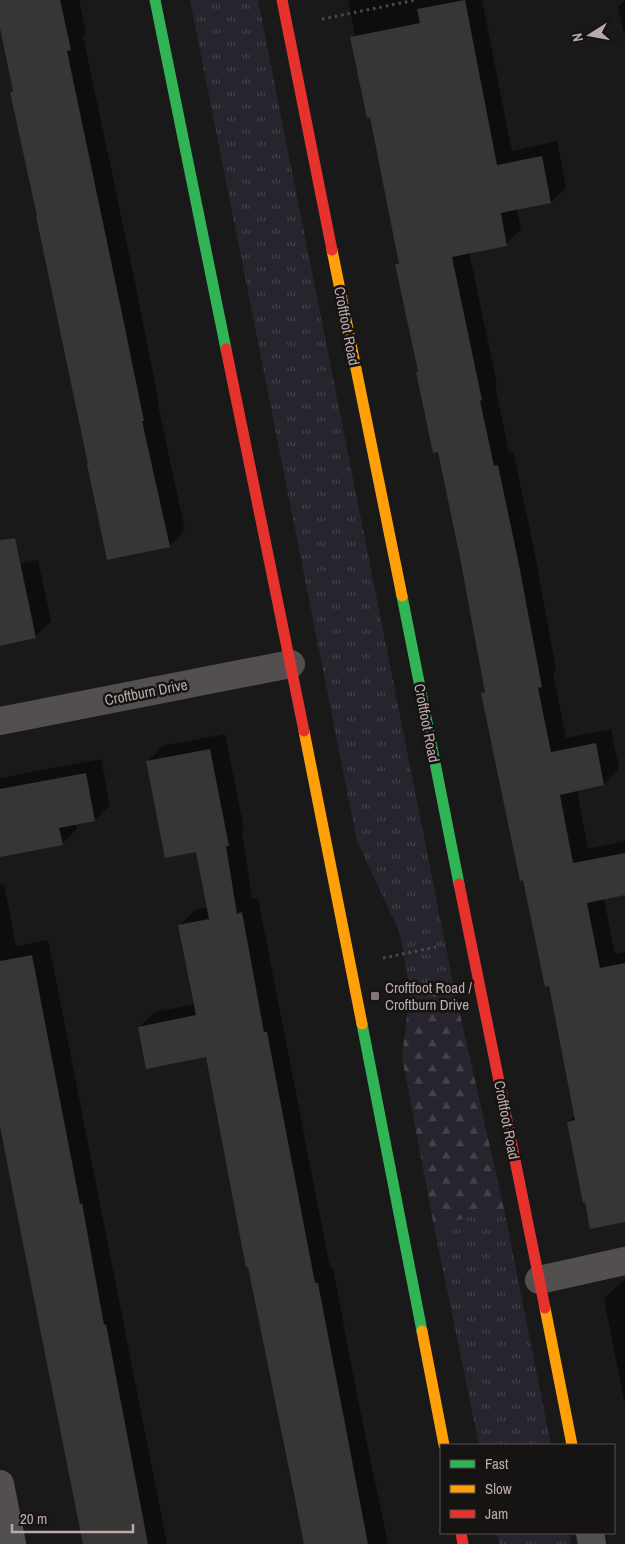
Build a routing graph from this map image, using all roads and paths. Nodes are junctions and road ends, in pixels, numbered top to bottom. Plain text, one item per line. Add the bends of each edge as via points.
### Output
1 (155, 0) edge
2 (282, 0) edge
3 (416, 0) edge
4 (288, 26) junction
5 (291, 664) junction
6 (0, 721) edge
7 (470, 939) junction
8 (351, 966) junction
9 (625, 1260) edge
10 (539, 1280) junction
11 (444, 1444) edge
12 (572, 1444) edge
13 (0, 1484) edge
14 (12, 1544) edge

1 - 5 street
2 - 4 street, Croftfoot Road
3 - 4 path
4 - 7 street, Croftfoot Road
5 - 6 street, Croftburn Drive
5 - 8 street
7 - 8 path
7 - 10 street, Croftfoot Road
8 - 11 street
9 - 10 street
10 - 12 street, Croftfoot Road
13 - 14 street

